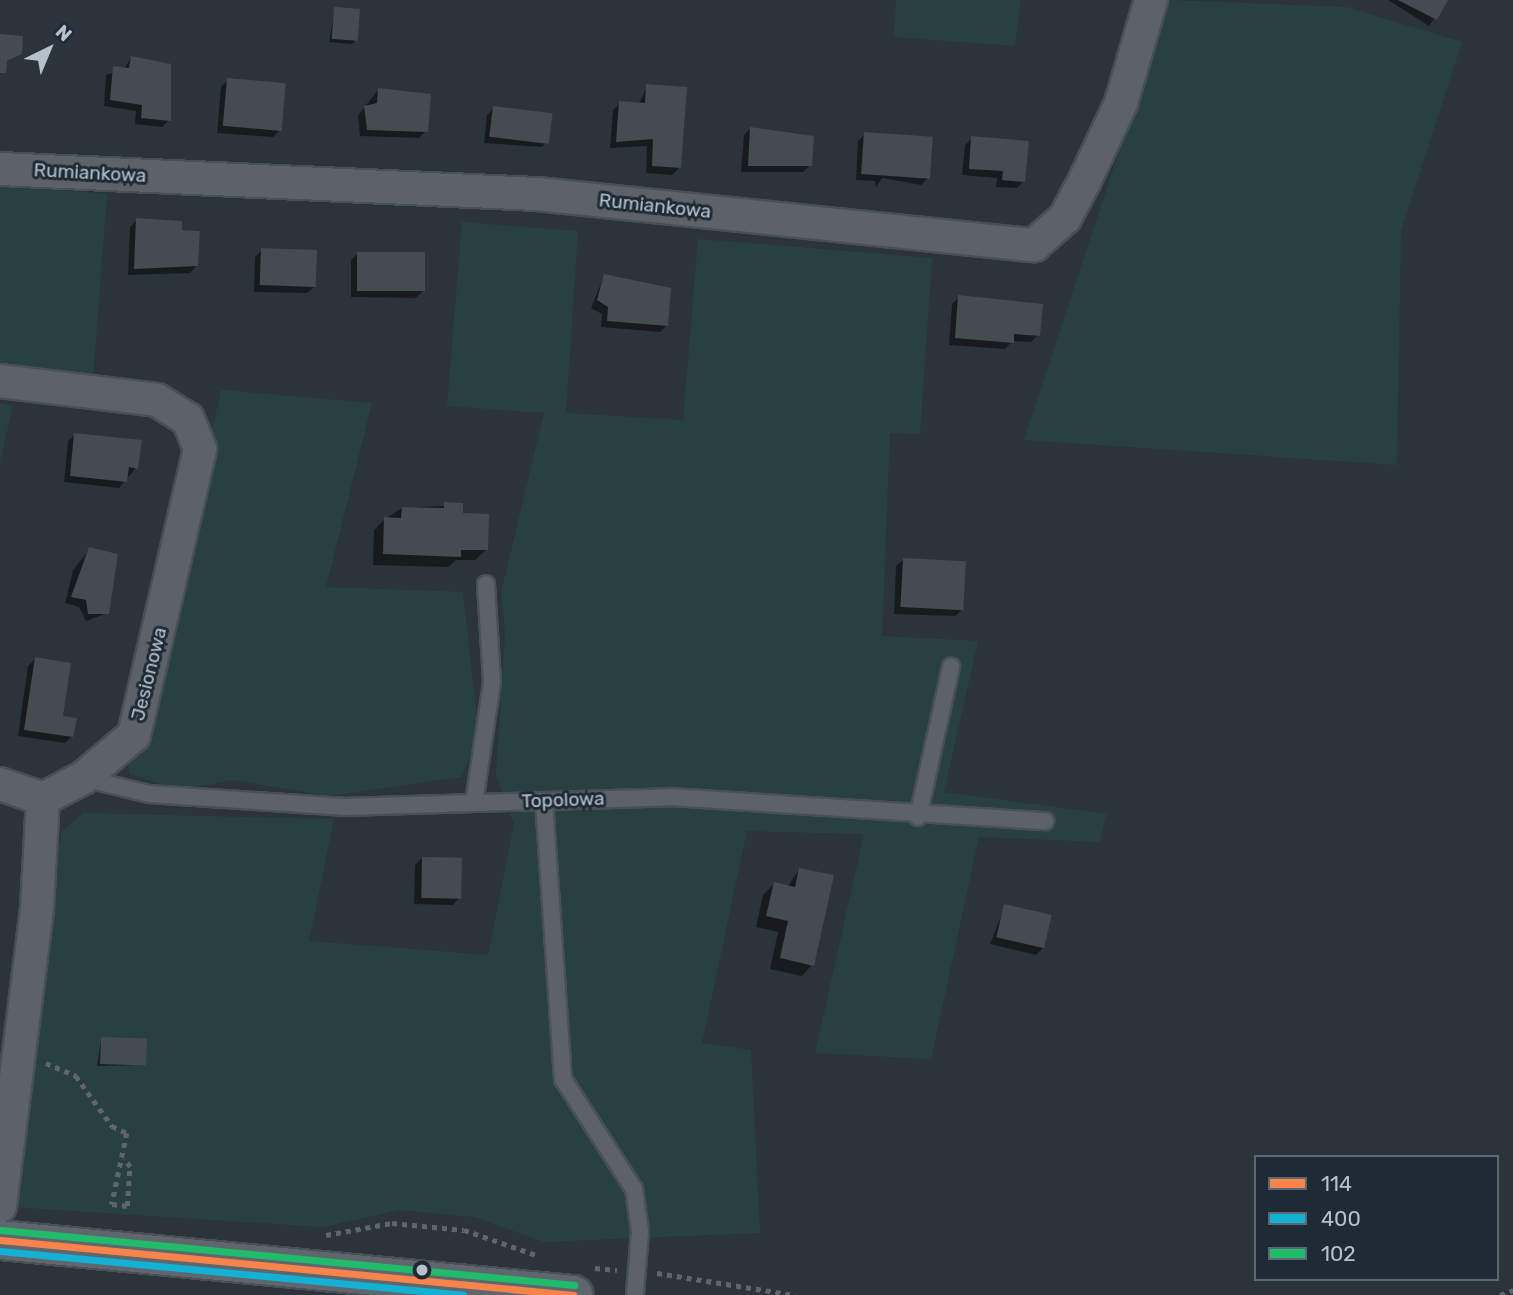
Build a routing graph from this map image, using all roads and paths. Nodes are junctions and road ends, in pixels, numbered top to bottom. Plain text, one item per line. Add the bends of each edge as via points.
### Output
1 (1151, 0) edge
2 (0, 169) edge
3 (0, 381) edge
4 (486, 584) dead end
5 (951, 667) dead end
6 (83, 778) junction
7 (0, 785) edge
8 (43, 800) junction
9 (544, 801) junction
10 (474, 803) junction
11 (918, 817) junction
12 (1045, 821) dead end
13 (18, 1054) junction
14 (124, 1159) junction
15 (0, 1206) edge
16 (0, 1240) edge
17 (1513, 1290) edge
18 (573, 1295) edge
19 (635, 1295) edge
20 (1500, 1295) edge

1 - 2 street, Rumiankowa via 1121,103 1085,180 1065,218 1034,245 537,194
3 - 6 street, Jesionowa via 157,400 188,419 200,450 134,734
4 - 10 lane via 492,682
5 - 11 lane
6 - 8 street, Jesionowa
6 - 10 lane, Topolowa via 149,794 330,806 428,809
7 - 8 street
8 - 13 street
9 - 10 lane, Topolowa
9 - 11 lane, Topolowa via 671,797
9 - 19 lane via 563,1079 634,1189 640,1231
11 - 12 lane, Topolowa
13 - 14 path via 61,1068 86,1085 112,1126 127,1133
13 - 15 street
14 - 14 path via 112,1204 127,1206 130,1167
16 - 18 main road
17 - 20 path

